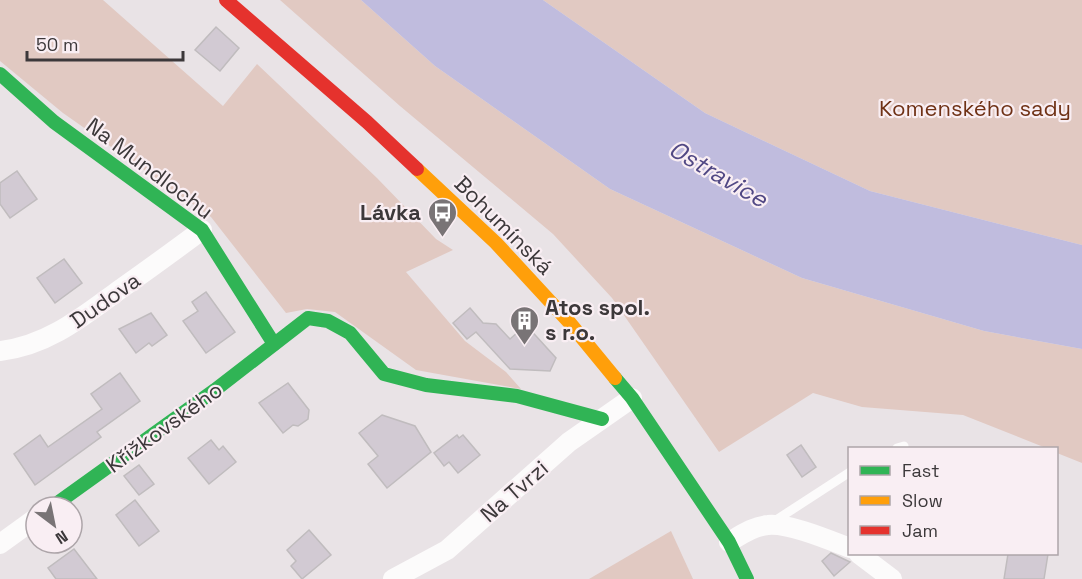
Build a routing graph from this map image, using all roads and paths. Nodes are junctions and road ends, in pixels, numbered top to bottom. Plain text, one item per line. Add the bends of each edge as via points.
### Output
1 (226, 0) edge
2 (0, 74) edge
3 (202, 230) junction
4 (274, 344) junction
5 (0, 351) edge
6 (632, 398) junction
7 (602, 420) junction
8 (848, 474) edge
9 (69, 495) edge
10 (769, 525) junction
11 (24, 527) edge
12 (729, 542) junction
13 (0, 544) edge
14 (848, 548) edge
15 (860, 555) edge
16 (393, 579) edge
17 (747, 579) edge
18 (892, 579) edge

1 - 6 street, Bohumínská via 367,122 496,243 570,322
2 - 3 street, Na Mundlochu via 54,122
3 - 4 street, Na Mundlochu
3 - 5 street, Dudova via 48,338 16,350
4 - 7 street, Křížkovského via 308,318 328,321 350,333 384,374 426,385 518,396
4 - 9 street, Křížkovského
6 - 7 street, Na Tvrzi
6 - 12 street, Bohumínská
7 - 16 street, Na Tvrzi via 568,442 447,550
8 - 10 lane
10 - 12 street
10 - 14 street via 807,531
11 - 13 street
12 - 17 street, Bohumínská
15 - 18 street

